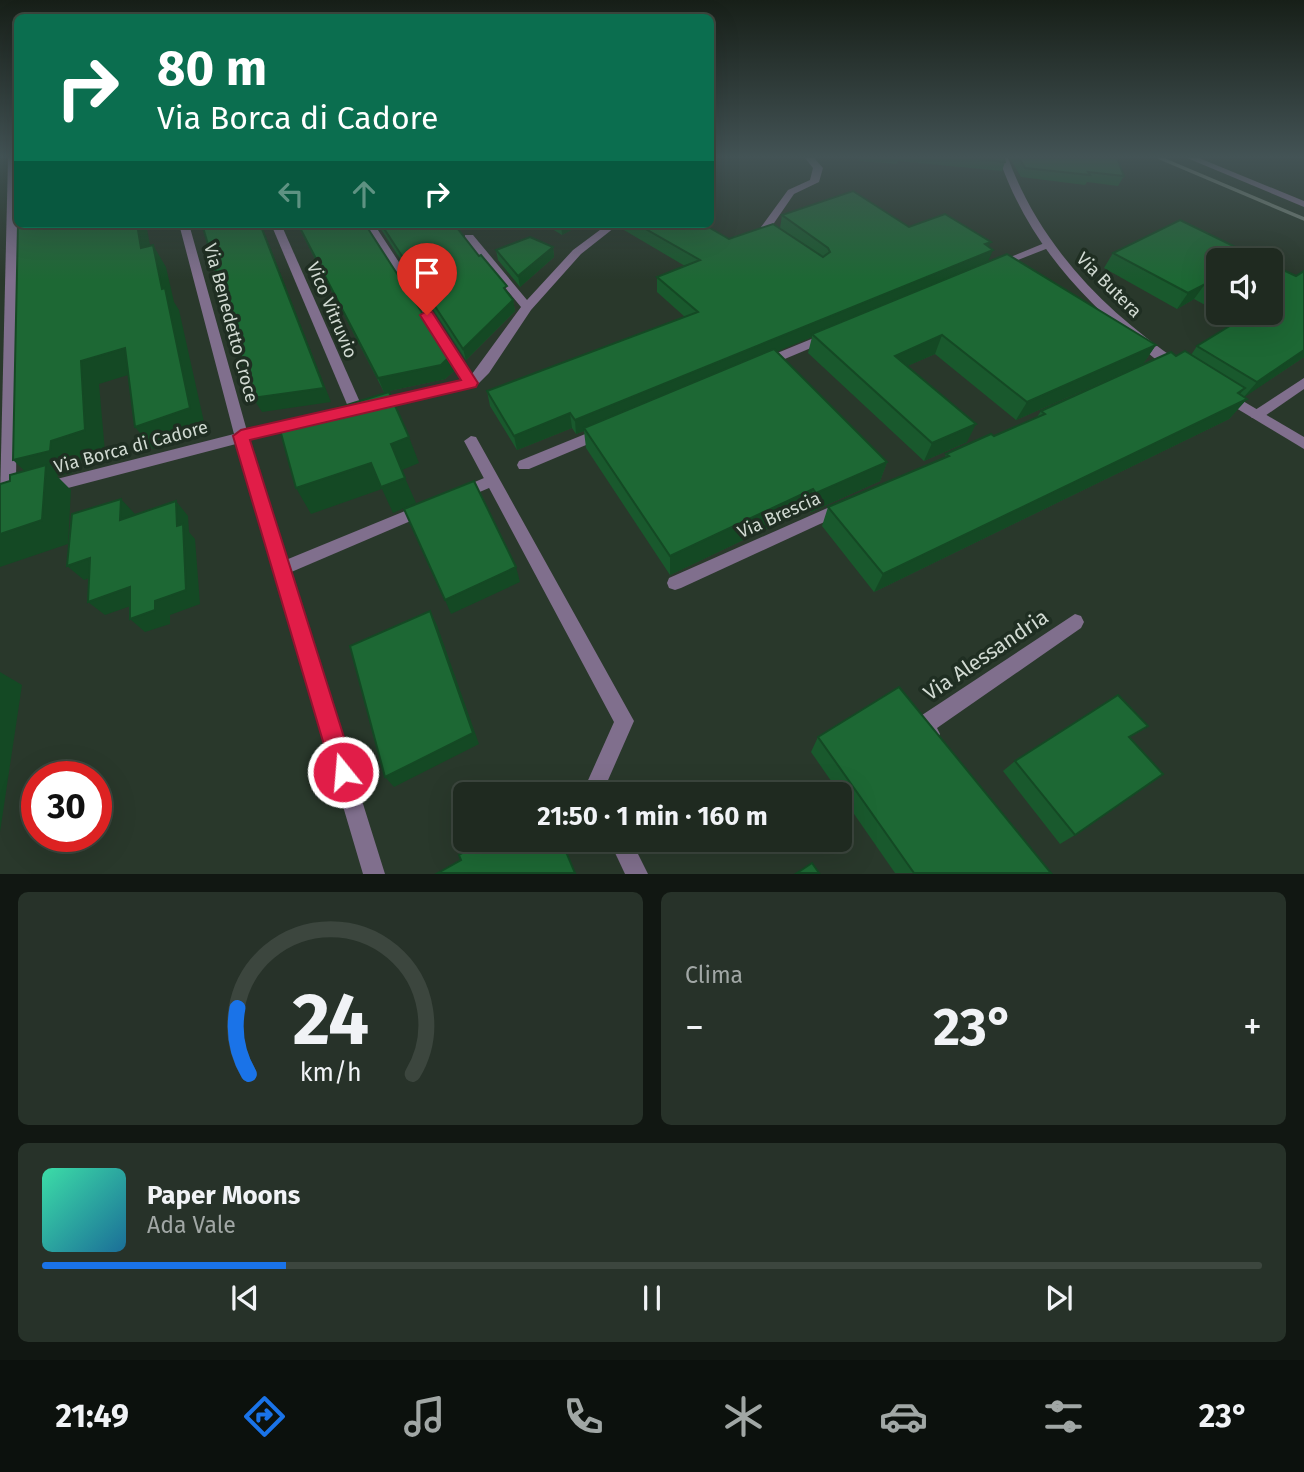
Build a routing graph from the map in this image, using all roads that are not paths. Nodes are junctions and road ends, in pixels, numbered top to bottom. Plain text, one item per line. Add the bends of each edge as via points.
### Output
1 (13, 199) edge
2 (786, 199) edge
3 (1020, 199) edge
4 (185, 228) edge
5 (278, 228) edge
6 (372, 228) edge
7 (609, 228) edge
8 (469, 237) dead end
9 (787, 243) edge
10 (1046, 245) junction
11 (986, 269) edge
12 (527, 307) junction
13 (832, 334) edge
14 (1116, 337) edge
15 (1160, 360) junction
16 (755, 367) edge
17 (1190, 374) edge
18 (471, 383) junction
19 (1304, 383) edge
20 (1212, 388) edge
21 (1257, 415) junction
22 (305, 421) edge
23 (614, 427) edge
24 (241, 436) junction
25 (471, 441) dead end
26 (1304, 444) edge
27 (524, 464) dead end
28 (491, 481) junction
29 (15, 496) edge
30 (852, 503) edge
31 (282, 569) junction
32 (675, 583) dead end
33 (1075, 622) dead end
34 (941, 747) edge
35 (596, 782) edge
36 (626, 852) edge
37 (374, 873) edge
38 (637, 873) edge

1 - 29 street
2 - 9 street via 766,227
3 - 10 street, Via Butera
4 - 24 street, Via Benedetto Croce
5 - 18 street, Vico Vitruvio via 349,410
6 - 18 street
7 - 12 street via 577,252
8 - 12 street
10 - 11 street via 1005,268
10 - 15 street, Via Butera via 1094,299
12 - 18 street
13 - 16 street
14 - 15 street
15 - 17 street, Via Butera
19 - 21 street
20 - 21 street
21 - 26 street
22 - 24 street, Via Borca di Cadore
23 - 27 street
24 - 29 street, Via Borca di Cadore
24 - 31 street, Via Benedetto Croce
25 - 28 street
28 - 31 street
28 - 35 street via 624,721
30 - 32 street, Via Brescia
31 - 37 street, Via Benedetto Croce
33 - 34 street, Via Alessandria via 923,726
36 - 38 street

